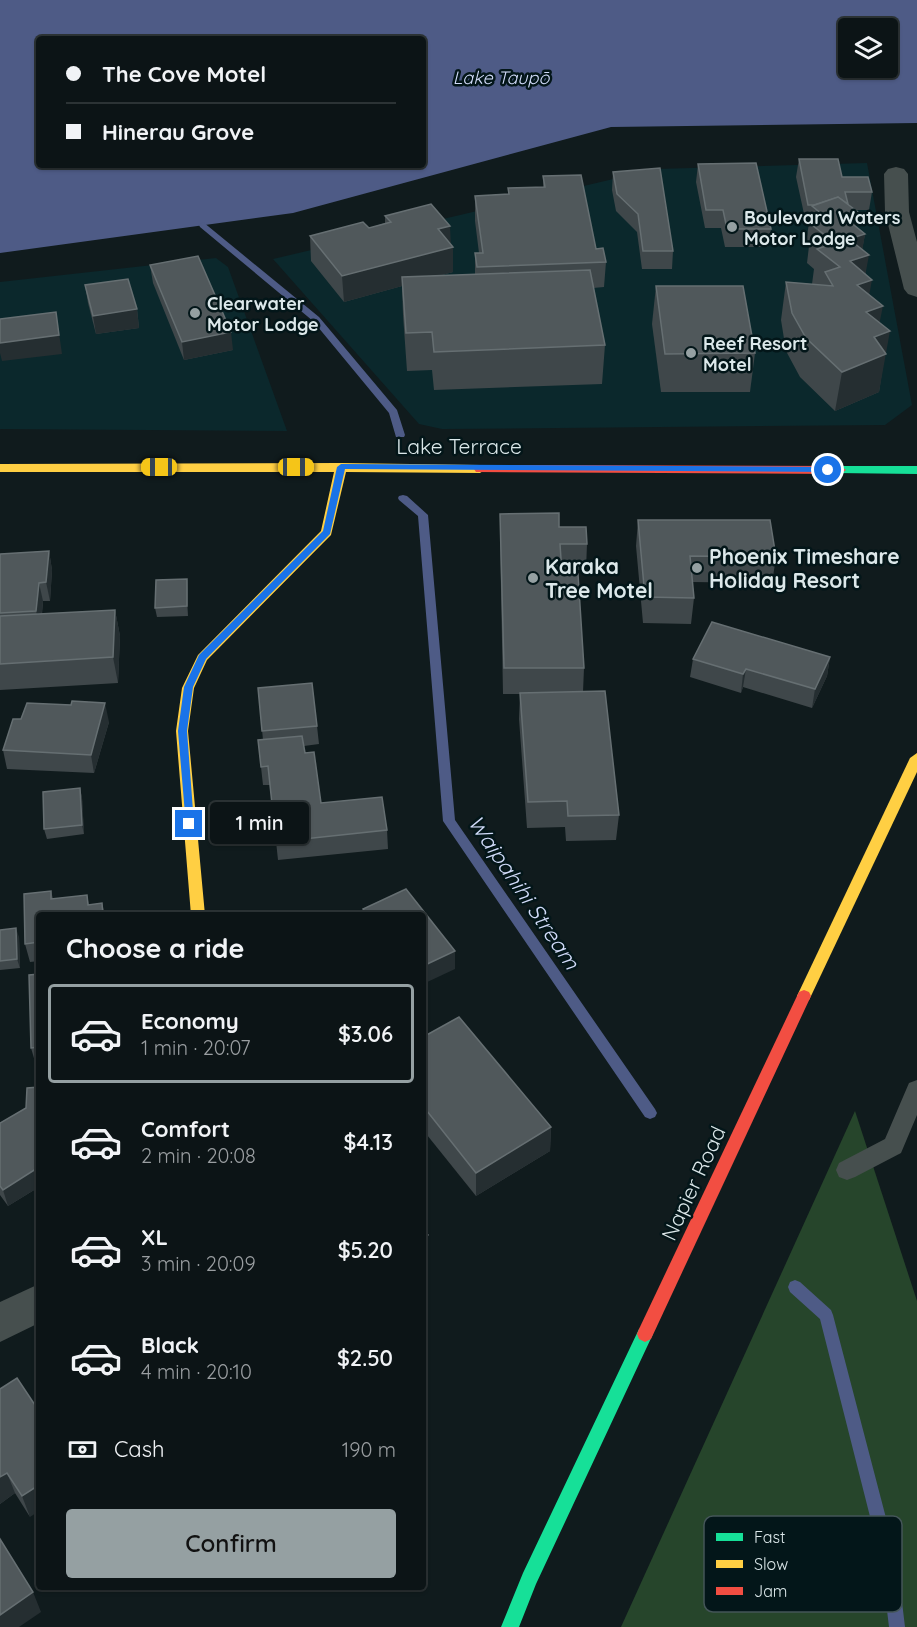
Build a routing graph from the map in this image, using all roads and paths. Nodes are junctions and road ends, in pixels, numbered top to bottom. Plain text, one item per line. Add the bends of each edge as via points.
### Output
1 (896, 174) dead end
2 (917, 289) edge
3 (341, 467) junction
4 (0, 468) edge
5 (917, 470) edge
6 (917, 758) edge
7 (198, 912) edge
8 (917, 1089) edge
9 (847, 1170) dead end
10 (36, 1304) edge
11 (0, 1323) edge
12 (510, 1627) edge

1 - 2 street via 897,212
3 - 4 main road, Lake Terrace
3 - 5 main road, Lake Terrace
3 - 7 main road via 327,532 202,658 188,687 182,731
6 - 12 main road, Napier Road via 528,1579
8 - 9 lane via 893,1146
10 - 11 street

